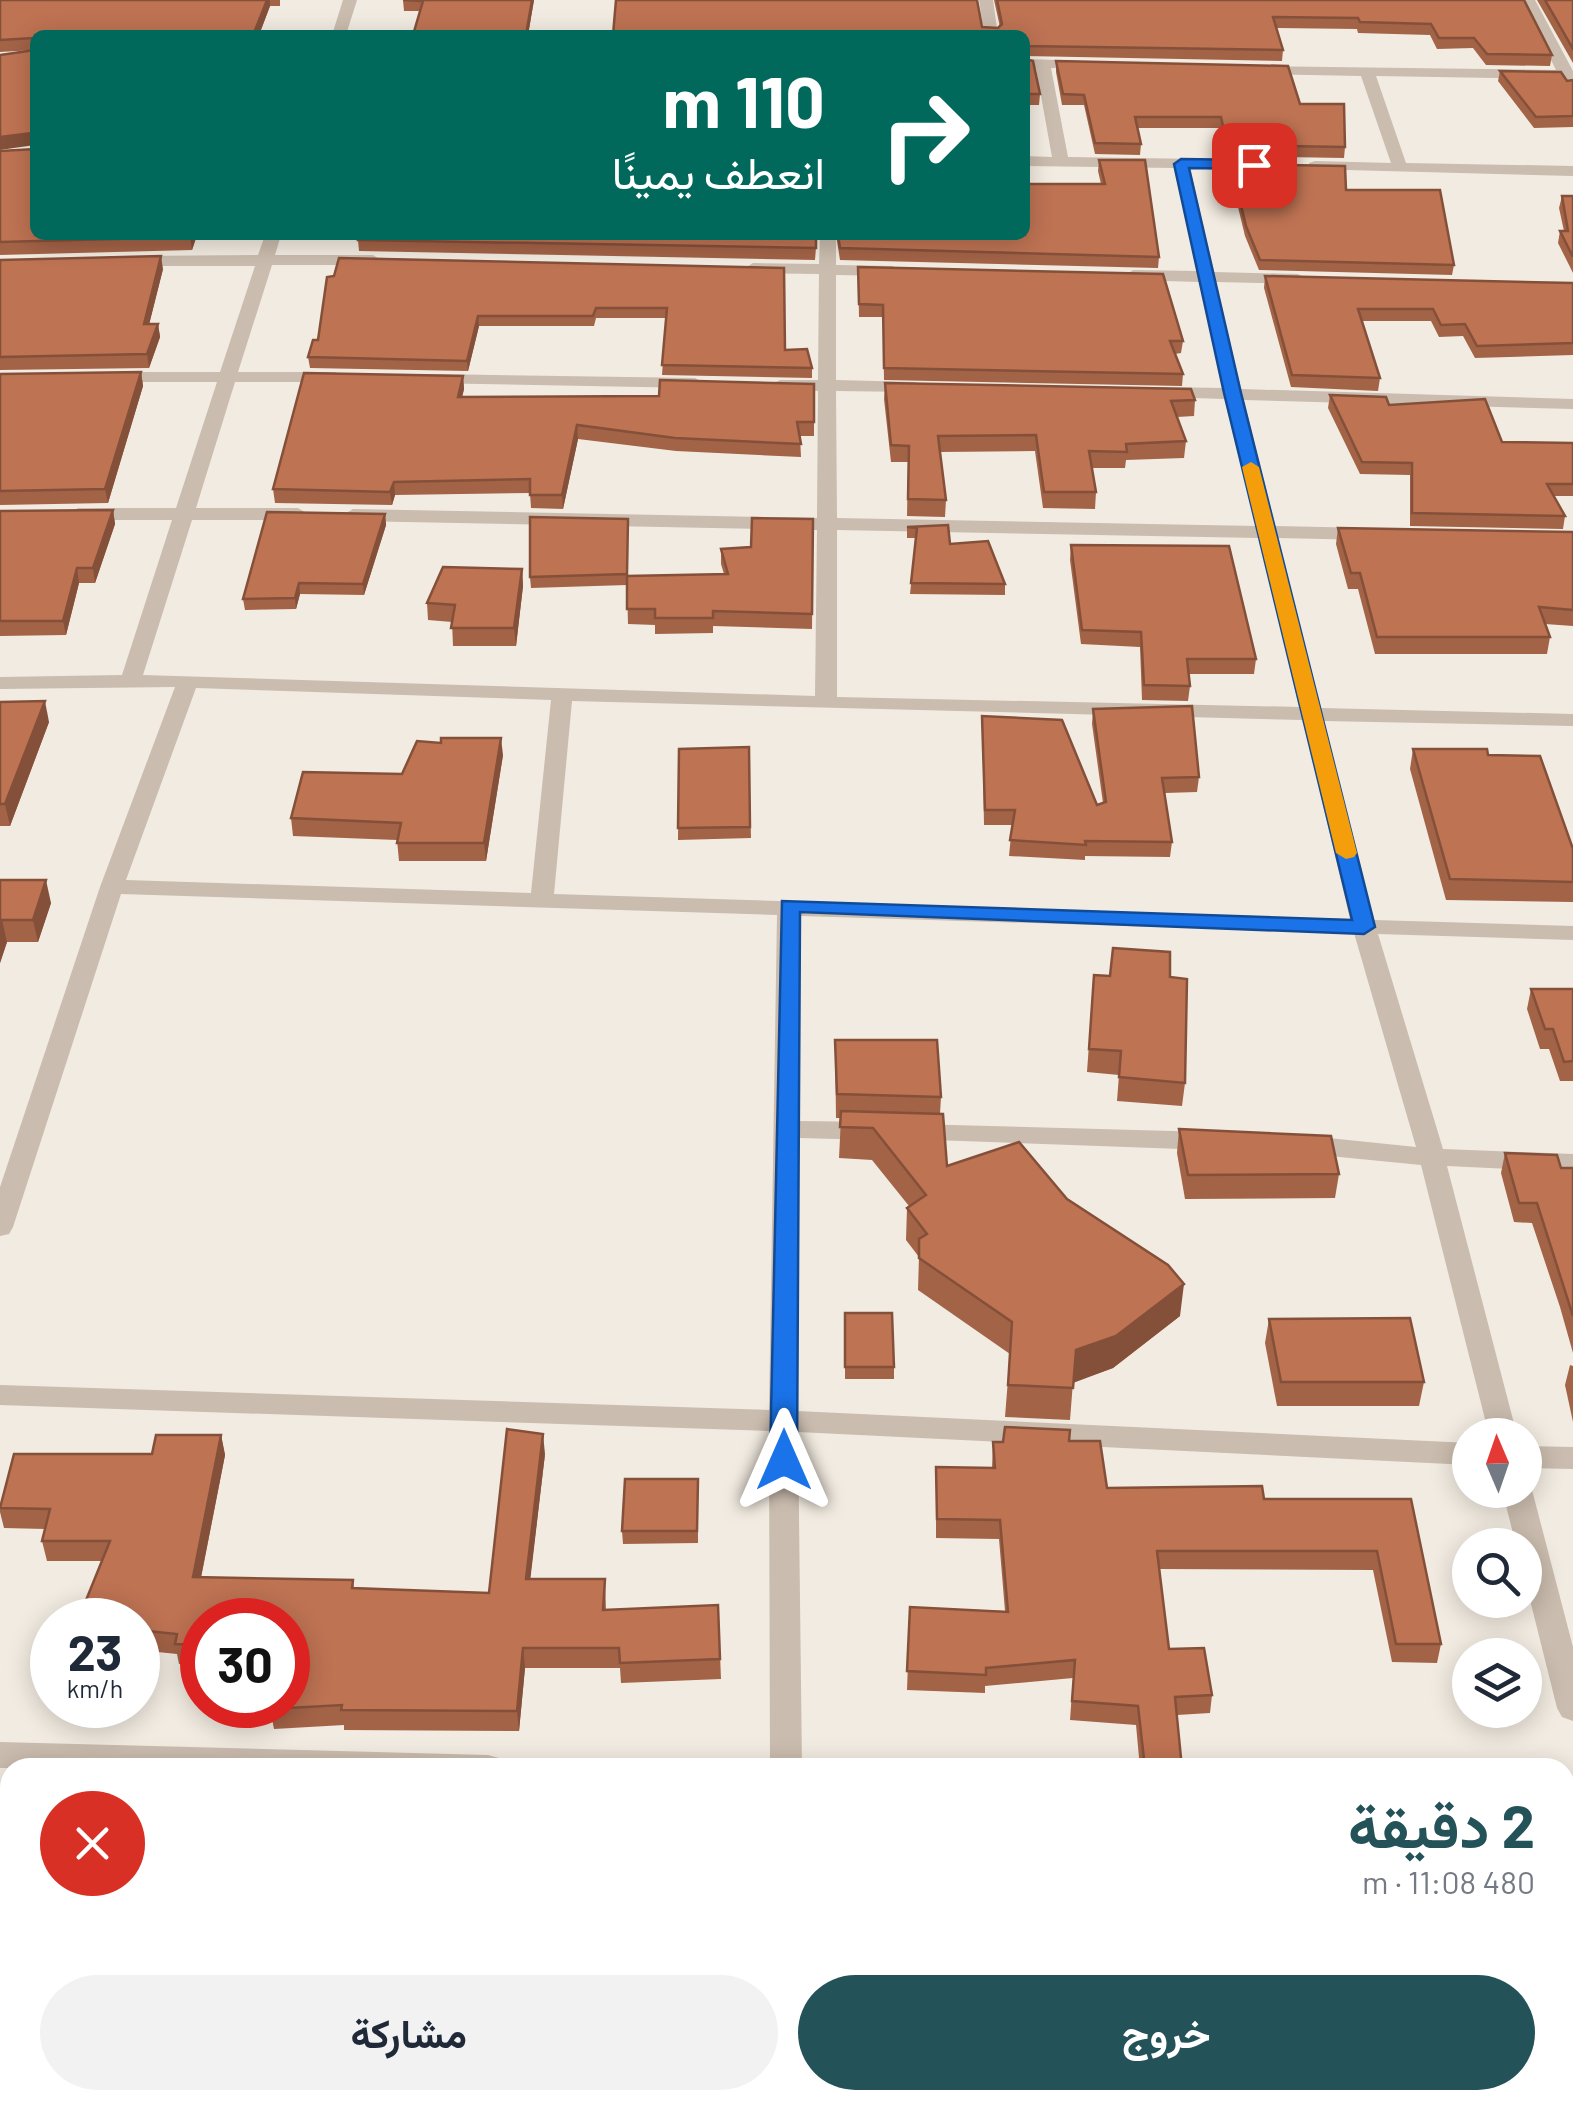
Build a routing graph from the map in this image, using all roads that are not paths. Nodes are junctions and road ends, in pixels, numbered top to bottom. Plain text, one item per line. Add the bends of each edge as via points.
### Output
1 (350, 0) edge
2 (986, 0) edge
3 (1528, 0) edge
4 (341, 30) edge
5 (989, 30) edge
6 (1030, 62) edge
7 (1044, 63) junction
8 (1100, 65) edge
9 (1234, 69) edge
10 (1367, 73) junction
11 (1570, 80) edge
12 (1030, 161) edge
13 (1060, 162) junction
14 (1181, 164) junction
15 (1280, 165) edge
16 (1300, 166) edge
17 (1400, 167) junction
18 (1573, 171) edge
19 (271, 240) edge
20 (828, 240) edge
21 (266, 258) junction
22 (401, 260) edge
23 (114, 262) edge
24 (730, 267) edge
25 (827, 269) junction
26 (922, 271) edge
27 (1112, 275) edge
28 (1208, 277) junction
29 (1321, 280) edge
30 (229, 375) junction
31 (348, 377) edge
32 (95, 378) edge
33 (408, 378) edge
34 (708, 383) edge
35 (768, 384) edge
36 (828, 386) junction
37 (943, 388) edge
38 (1136, 392) edge
39 (1232, 393) junction
40 (1573, 404) edge
41 (185, 511) junction
42 (56, 514) edge
43 (828, 525) junction
44 (1266, 532) junction
45 (1381, 535) edge
46 (131, 680) junction
47 (188, 681) junction
48 (0, 683) edge
49 (562, 693) junction
50 (826, 703) junction
51 (1313, 713) junction
52 (1573, 720) edge
53 (112, 887) junction
54 (542, 897) junction
55 (790, 906) junction
56 (1364, 927) junction
57 (1573, 933) edge
58 (786, 1129) junction
59 (1239, 1142) edge
60 (1278, 1144) edge
61 (1432, 1157) junction
62 (1573, 1163) edge
63 (0, 1228) edge
64 (0, 1395) edge
65 (1499, 1418) edge
66 (783, 1422) junction
67 (1452, 1453) edge
68 (1542, 1457) edge
69 (1573, 1458) edge
70 (1522, 1508) edge
71 (1573, 1708) edge
72 (0, 1755) edge
73 (113, 1758) edge
74 (786, 1758) edge

1 - 4 street
2 - 5 street
3 - 11 street
6 - 7 street
7 - 8 street
7 - 13 street
9 - 10 street
10 - 11 street
10 - 17 street
12 - 13 street
13 - 14 street
14 - 15 street
14 - 28 street
16 - 17 street
17 - 18 street
19 - 21 street
20 - 25 street
21 - 22 street
21 - 23 street
21 - 30 street
24 - 25 street
25 - 26 street
25 - 36 street
27 - 28 street
28 - 29 street
28 - 39 street
30 - 31 street
30 - 32 street
30 - 41 street
33 - 34 street
35 - 36 street
36 - 37 street
36 - 43 street
38 - 39 street
39 - 40 street
39 - 44 street
41 - 42 street
41 - 43 street
41 - 46 street
43 - 44 street
43 - 50 street
44 - 45 street
44 - 51 street
46 - 47 street
46 - 48 street
47 - 49 street
47 - 53 street
49 - 50 street
49 - 54 street
50 - 51 street
51 - 52 street
51 - 56 street
53 - 54 street
53 - 63 street
54 - 55 street
55 - 56 street
55 - 58 street
56 - 57 street
56 - 61 street
58 - 59 street
58 - 66 street
60 - 61 street
61 - 62 street
61 - 65 street
64 - 66 street
66 - 67 street
66 - 74 street
68 - 69 street
70 - 71 street
72 - 73 street

